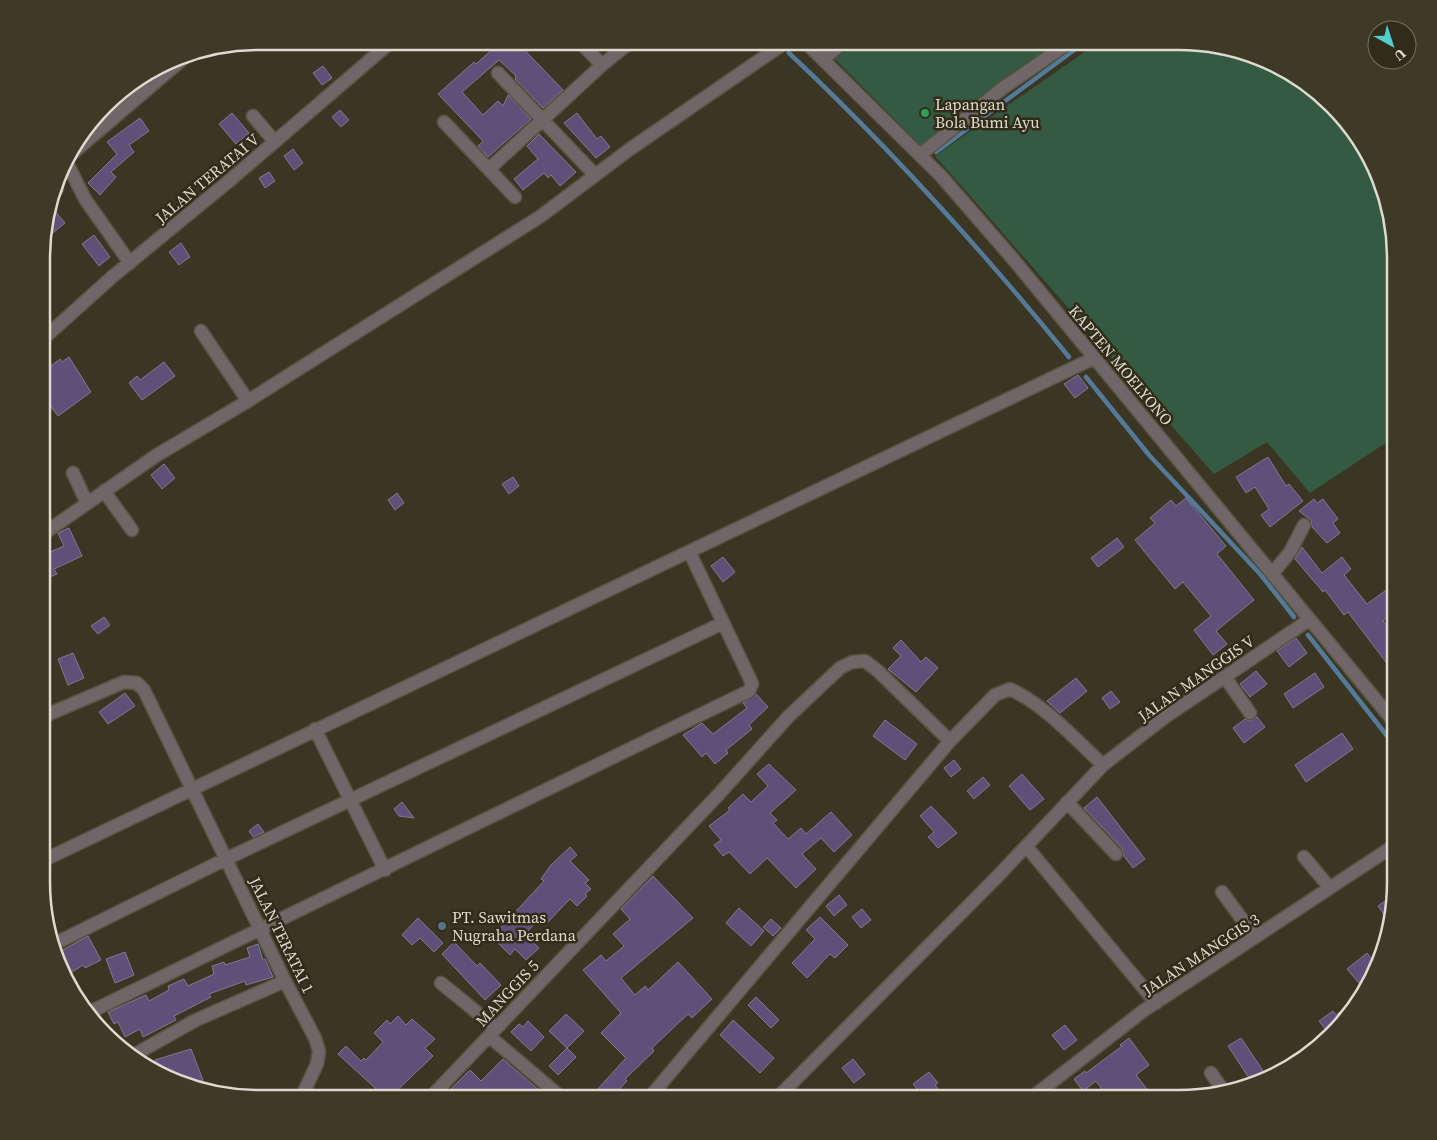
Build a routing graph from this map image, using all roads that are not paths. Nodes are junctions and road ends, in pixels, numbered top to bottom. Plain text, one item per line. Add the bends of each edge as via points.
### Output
1 (382, 50) edge
2 (588, 50) edge
3 (621, 50) edge
4 (775, 50) edge
5 (813, 50) edge
6 (835, 50) edge
7 (1058, 50) edge
8 (823, 60) junction
9 (602, 65) junction
10 (498, 73) dead end
11 (149, 81) edge
12 (253, 116) dead end
13 (542, 120) junction
14 (444, 122) dead end
15 (89, 136) edge
16 (275, 142) junction
17 (920, 155) junction
18 (70, 169) edge
19 (489, 169) junction
20 (595, 175) junction
21 (515, 197) dead end
22 (130, 262) junction
23 (201, 331) dead end
24 (50, 333) edge
25 (1094, 358) junction
26 (248, 402) junction
27 (73, 473) dead end
28 (104, 491) junction
29 (87, 503) junction
30 (1304, 525) dead end
31 (50, 528) edge
32 (132, 530) dead end
33 (690, 553) junction
34 (1272, 574) junction
35 (1309, 620) junction
36 (723, 623) junction
37 (1225, 677) junction
38 (1387, 712) edge
39 (1250, 713) dead end
40 (50, 714) edge
41 (315, 729) junction
42 (950, 741) junction
43 (1103, 765) junction
44 (192, 788) junction
45 (350, 800) junction
46 (1067, 802) junction
47 (1026, 846) junction
48 (1387, 850) edge
49 (1116, 854) dead end
50 (50, 857) edge
51 (1304, 857) dead end
52 (226, 858) junction
53 (385, 870) junction
54 (1330, 888) junction
55 (1222, 892) dead end
56 (260, 930) junction
57 (1255, 938) junction
58 (59, 942) edge
59 (285, 981) junction
60 (441, 983) dead end
61 (1156, 1003) junction
62 (94, 1010) edge
63 (492, 1032) junction
64 (138, 1052) edge
65 (1211, 1073) dead end
66 (1220, 1086) edge
67 (305, 1090) edge
68 (438, 1090) edge
69 (554, 1090) edge
70 (656, 1090) edge
71 (784, 1090) edge
72 (1041, 1090) edge

1 - 16 street, JALAN TERATAI V
2 - 9 street
3 - 9 street
4 - 20 street
5 - 8 street, KAPTEN MOELYONO
6 - 8 street
7 - 17 street via 1003,88
8 - 17 street, KAPTEN MOELYONO
9 - 13 street
10 - 13 street
11 - 15 street
12 - 16 street
13 - 19 street
13 - 20 street
14 - 19 street
16 - 22 street, JALAN TERATAI V
17 - 25 street, KAPTEN MOELYONO via 1013,258
18 - 22 street via 85,199
19 - 21 street
20 - 26 street via 541,216
22 - 24 street, JALAN TERATAI V
23 - 26 street
25 - 33 street
25 - 34 street, KAPTEN MOELYONO
26 - 28 street via 157,455
27 - 29 street
28 - 29 street
28 - 32 street
29 - 31 street
30 - 34 street via 1290,552
33 - 36 street
33 - 41 street
34 - 35 street, KAPTEN MOELYONO
35 - 37 street, JALAN MANGGIS V
35 - 38 street, KAPTEN MOELYONO
36 - 45 street
36 - 53 street via 752,684 749,690
37 - 39 street
37 - 43 street, JALAN MANGGIS V via 1165,717
40 - 44 street, JALAN TERATAI 1 via 124,682 137,683 144,690
41 - 44 street
41 - 45 street
42 - 43 street via 995,695 1010,689 1041,709
42 - 63 street, MANGGIS 5 via 878,671 865,661 852,662 829,677 789,716
42 - 70 street
43 - 46 street, JALAN MANGGIS V
44 - 50 street
44 - 52 street, JALAN TERATAI 1
45 - 52 street
45 - 53 street
46 - 47 street, JALAN MANGGIS V
46 - 49 street
47 - 61 street
47 - 71 street, JALAN MANGGIS V
48 - 54 street, JALAN MANGGIS 3
51 - 54 street
52 - 56 street, JALAN TERATAI 1
52 - 58 street
53 - 56 street
54 - 57 street, JALAN MANGGIS 3
55 - 57 street
56 - 59 street, JALAN TERATAI 1
56 - 62 street
57 - 61 street, JALAN MANGGIS 3
59 - 64 street via 196,1020
59 - 67 street, JALAN TERATAI 1 via 319,1052
60 - 63 street
61 - 72 street, JALAN MANGGIS 3
63 - 68 street, MANGGIS 5
63 - 69 street
65 - 66 street

